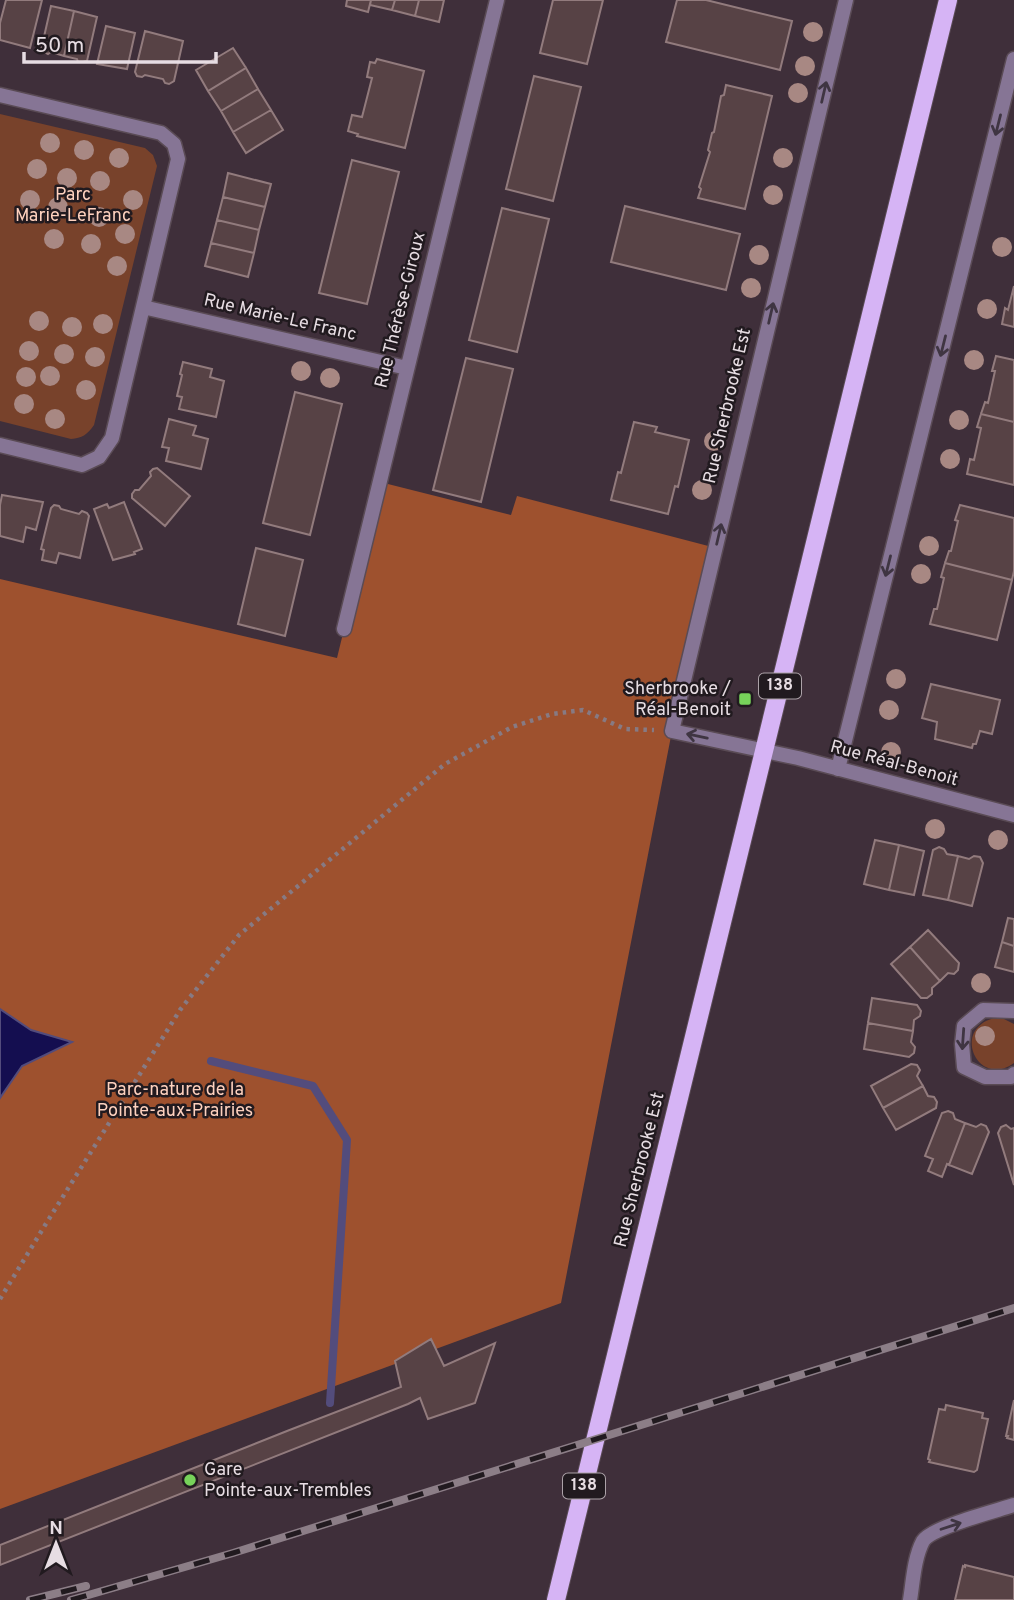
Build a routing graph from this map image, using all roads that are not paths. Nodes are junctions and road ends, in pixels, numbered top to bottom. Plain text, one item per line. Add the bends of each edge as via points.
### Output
1 (496, 0) edge
2 (846, 0) edge
3 (948, 0) edge
4 (1014, 59) edge
5 (0, 95) edge
6 (143, 307) junction
7 (407, 368) junction
8 (0, 445) edge
9 (344, 629) dead end
10 (764, 750) junction
11 (838, 769) junction
12 (1014, 815) edge
13 (1014, 1011) edge
14 (1014, 1074) edge
15 (1014, 1505) edge
16 (556, 1600) edge
17 (910, 1600) edge

1 - 7 street, Rue Thérèse-Giroux
10 -> 2 street, Rue Sherbrooke Est via 672,731
3 - 10 main road, Rue Sherbrooke Est / 138
4 -> 11 street
5 - 6 street via 161,133 174,144 178,159
6 - 7 street, Rue Marie-Le Franc
6 - 8 street via 112,438 99,457 82,465
7 - 9 street, Rue Thérèse-Giroux
10 - 11 street, Rue Réal-Benoit
10 - 16 main road, Rue Sherbrooke Est / 138
11 - 12 street, Rue Réal-Benoit
13 -> 14 street via 983,1010 964,1026 962,1044 964,1067 985,1077
17 -> 15 street via 924,1540 939,1530

